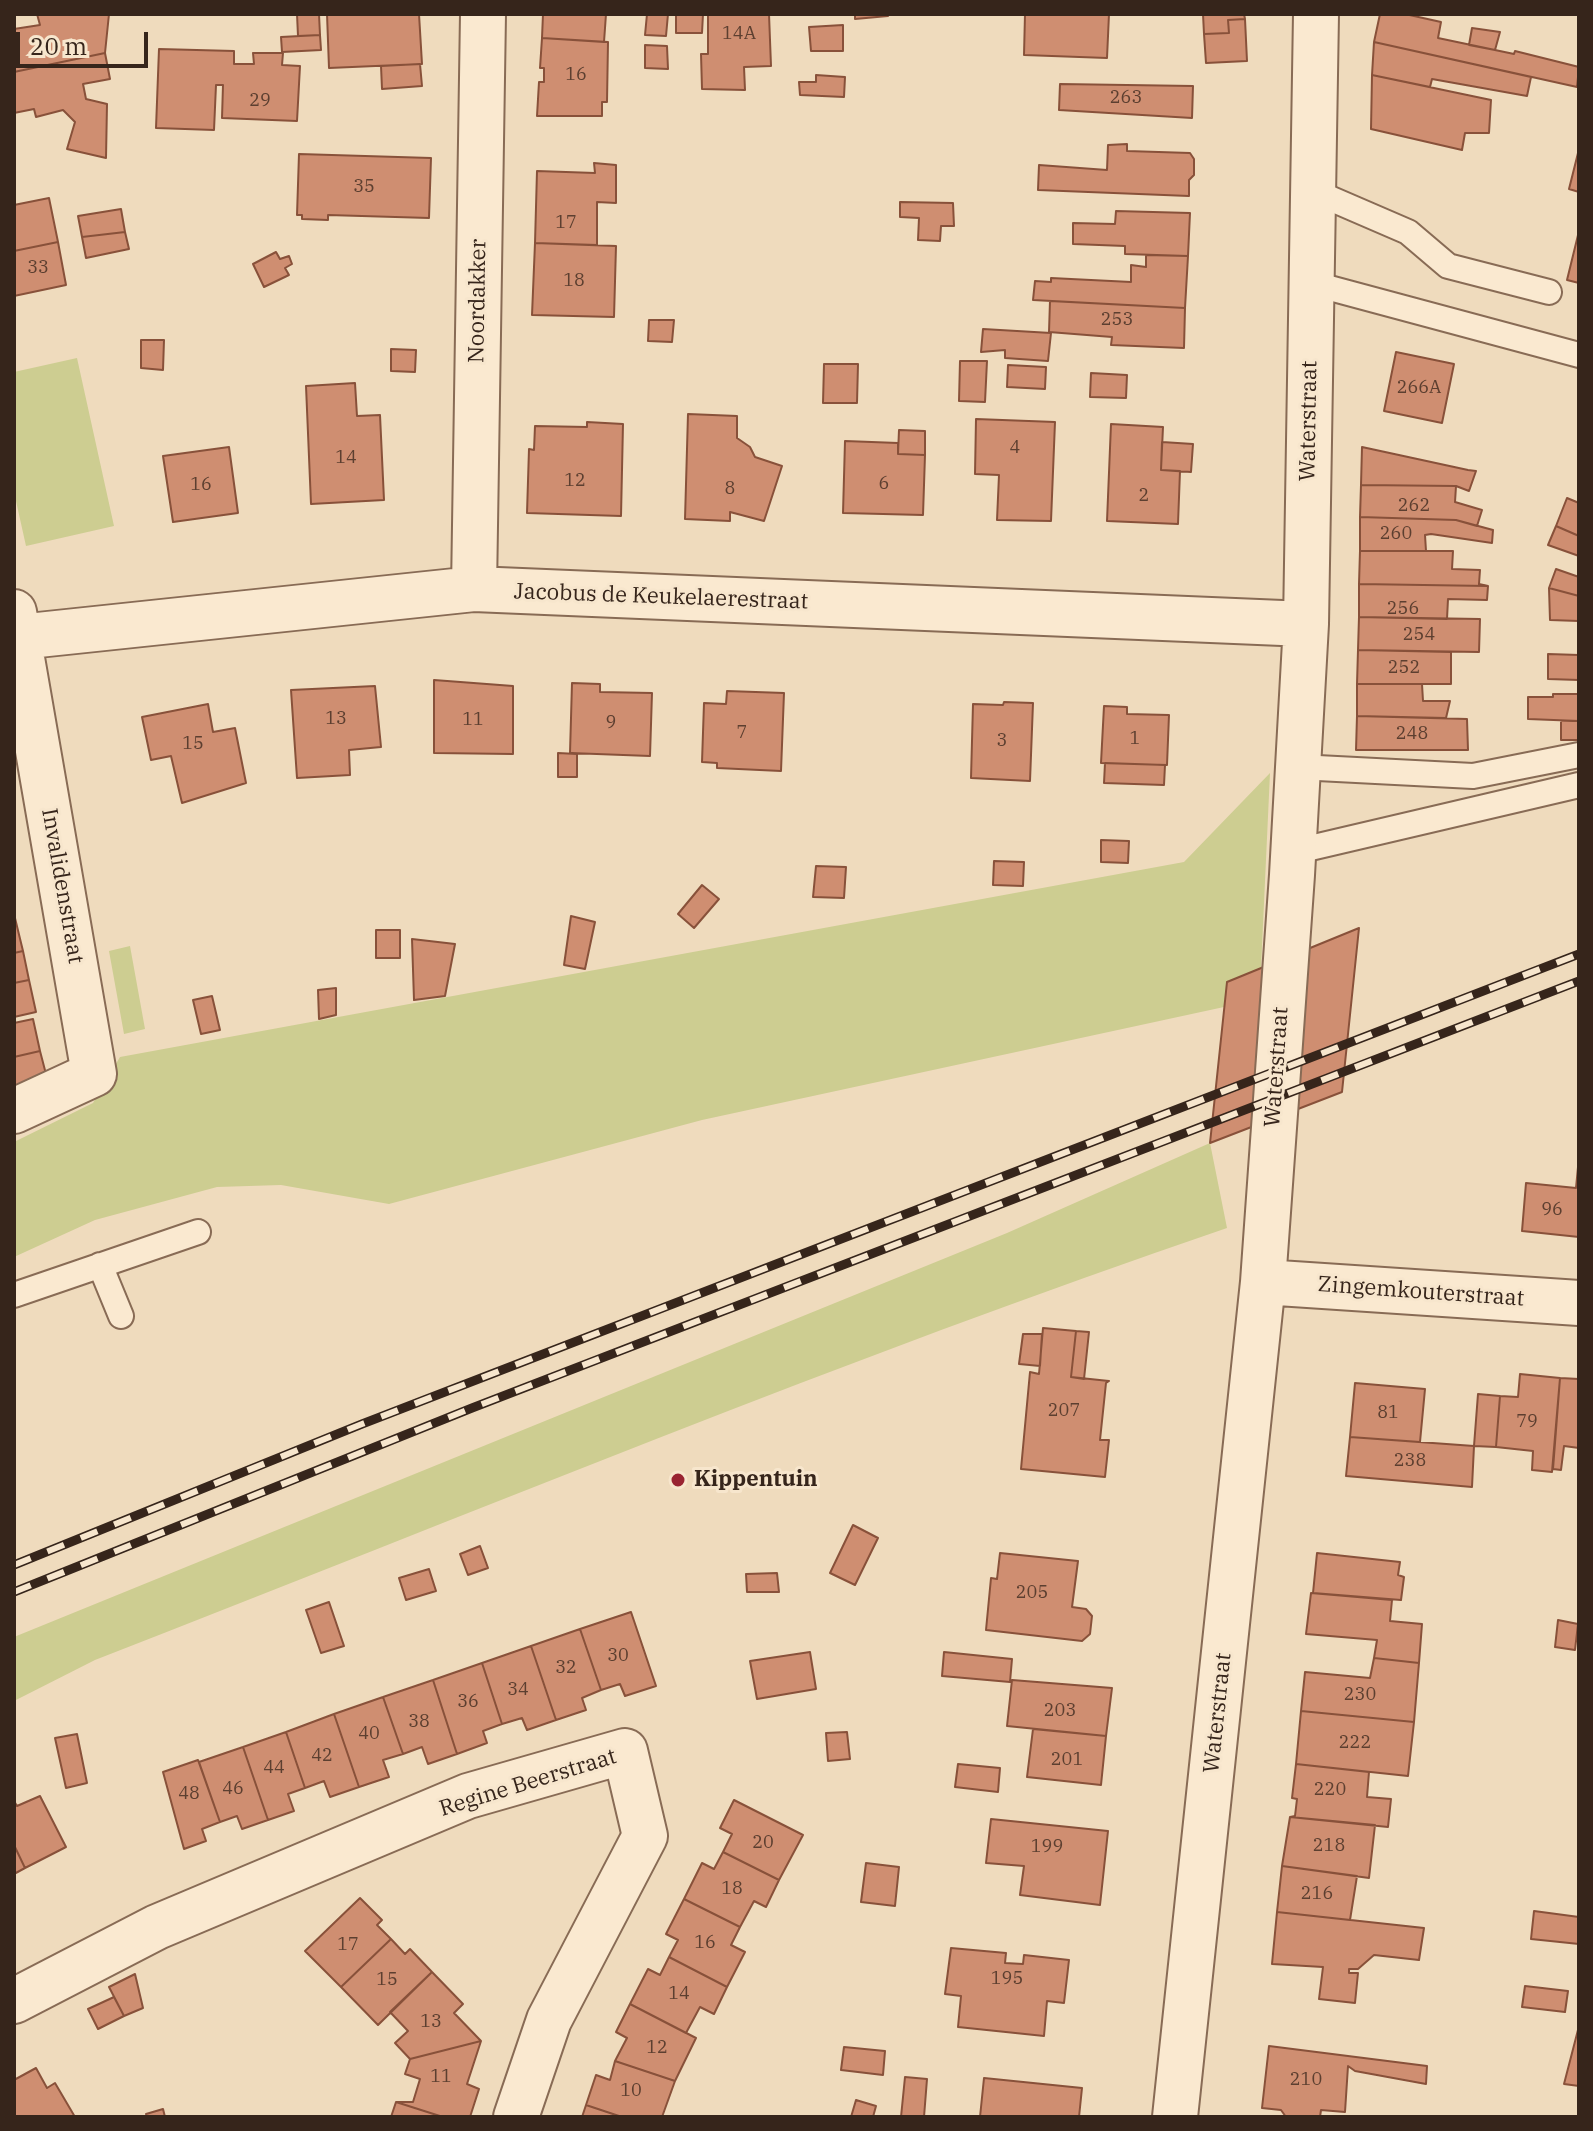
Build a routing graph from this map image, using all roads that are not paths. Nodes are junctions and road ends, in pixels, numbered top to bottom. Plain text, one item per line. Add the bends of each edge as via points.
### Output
1 (483, 14) edge
2 (1316, 14) edge
3 (1313, 191) junction
4 (1311, 283) junction
5 (1549, 292) dead end
6 (1579, 355) edge
7 (474, 589) junction
8 (17, 624) edge
9 (1306, 624) junction
10 (1579, 755) edge
11 (1298, 767) junction
12 (1579, 785) edge
13 (1293, 852) junction
14 (14, 1111) edge
15 (198, 1232) dead end
16 (100, 1265) junction
17 (1263, 1282) junction
18 (14, 1295) edge
19 (1579, 1303) edge
20 (121, 1316) dead end
21 (14, 2001) edge
22 (516, 2117) edge
23 (1175, 2117) edge

1 - 7 street, Noordakker
2 - 3 street, Waterstraat
3 - 4 street, Waterstraat
3 - 5 lane via 1408,232 1448,266
4 - 6 lane
4 - 9 street, Waterstraat
7 - 8 street, Jacobus de Keukelaerestraat
7 - 9 street, Jacobus de Keukelaerestraat
8 - 14 street, Invalidenstraat via 94,1074
9 - 11 street, Waterstraat
10 - 11 lane via 1473,776
11 - 13 street, Waterstraat
12 - 13 lane
13 - 17 street, Waterstraat
15 - 16 lane
16 - 18 lane
16 - 20 lane
17 - 19 street, Zingemkouterstraat
17 - 23 street, Waterstraat
21 - 22 street, Regine Beerstraat via 157,1927 468,1796 625,1751 645,1836 549,2020

